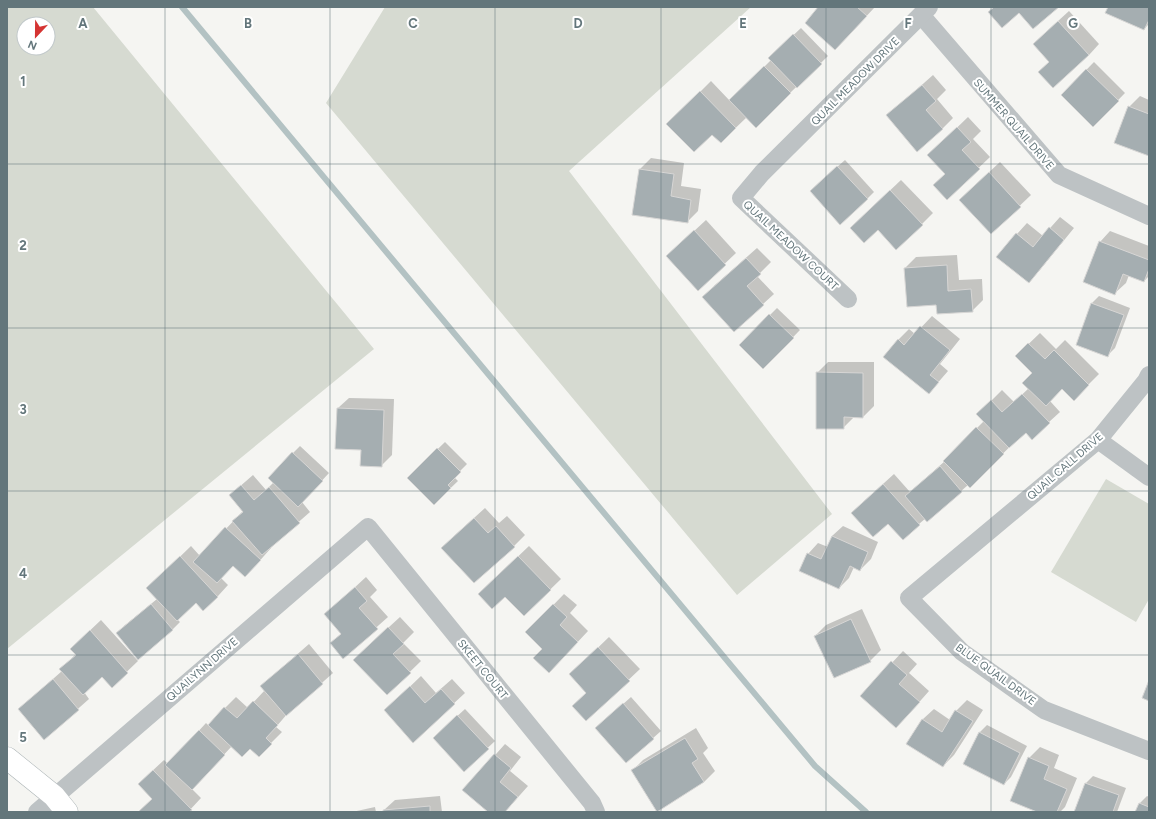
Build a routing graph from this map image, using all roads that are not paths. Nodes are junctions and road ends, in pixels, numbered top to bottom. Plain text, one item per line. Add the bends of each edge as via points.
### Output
1 (925, 11) edge
2 (797, 138) joint
3 (1149, 216) edge
4 (848, 299) dead end
5 (1149, 375) edge
6 (1098, 440) junction
7 (1149, 477) edge
8 (368, 527) joint
9 (989, 532) joint
10 (1149, 751) edge
11 (7, 758) edge
12 (61, 804) edge
13 (37, 812) edge
14 (596, 812) edge

1 - 2 street, QUAIL MEADOW DRIVE
1 - 3 street, SUMMER QUAIL DRIVE via 1059,175
2 - 4 street, QUAIL MEADOW COURT via 741,198
5 - 6 street, QUAIL CALL DRIVE
6 - 7 street
6 - 9 street, QUAIL CALL DRIVE
8 - 12 street, QUAILYNN DRIVE
8 - 14 street, SKEET COURT via 592,803
9 - 10 street, BLUE QUAIL DRIVE via 909,598 962,652 1044,710
11 - 12 street
12 - 13 street, QUAILYNN DRIVE

